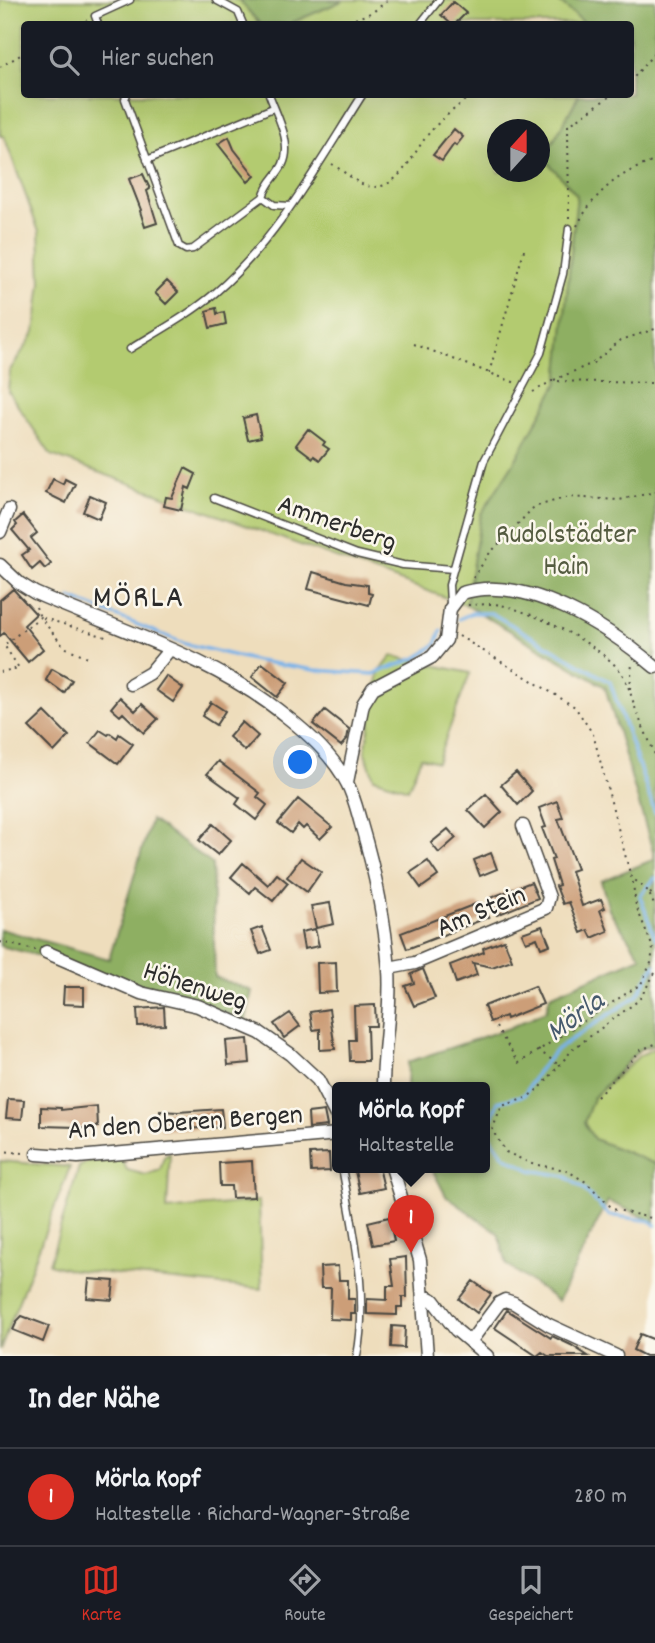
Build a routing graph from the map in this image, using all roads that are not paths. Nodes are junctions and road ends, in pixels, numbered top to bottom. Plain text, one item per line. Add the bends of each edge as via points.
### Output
1 (130, 0) edge
2 (216, 0) edge
3 (439, 0) edge
4 (97, 21) edge
5 (242, 21) edge
6 (422, 21) edge
7 (125, 98) edge
8 (269, 98) edge
9 (360, 98) edge
10 (273, 108) junction
11 (147, 160) junction
12 (263, 197) junction
13 (290, 206) junction
14 (569, 228) road end
15 (130, 349) dead end
16 (214, 498) dead end
17 (9, 510) dead end
18 (0, 532) edge
19 (0, 565) edge
20 (453, 569) junction
21 (450, 609) junction
22 (170, 649) junction
23 (654, 666) edge
24 (131, 684) dead end
25 (347, 782) junction
26 (523, 826) dead end
27 (46, 952) road end
28 (389, 968) junction
29 (383, 1082) edge
30 (332, 1107) edge
31 (332, 1136) edge
32 (37, 1154) road end
33 (343, 1173) edge
34 (394, 1173) edge
35 (423, 1295) junction
36 (470, 1342) junction
37 (358, 1356) edge
38 (427, 1356) edge
39 (487, 1356) edge
40 (616, 1356) edge

1 - 4 lane via 95,16
2 - 5 lane via 238,12
3 - 6 lane
7 - 11 lane
8 - 10 lane
9 - 13 lane
10 - 11 lane
10 - 12 lane via 286,144 285,156
11 - 12 lane via 179,246 186,250 194,250
12 - 13 lane via 274,205
13 - 15 lane via 275,229 218,290
14 - 20 lane via 563,274 541,353 484,461
16 - 20 lane, Ammerberg via 357,554 403,565
17 - 18 street
19 - 22 street via 35,593
20 - 21 lane
21 - 23 street via 462,593 486,589 531,595 563,606 611,633
21 - 25 street via 446,640 432,657 373,688 363,704
22 - 24 street via 150,673
22 - 25 street via 263,697 324,750
25 - 28 street via 372,865
26 - 28 street, Am Stein via 549,897 546,908 415,963
27 - 30 street, Höhenweg via 141,993 198,1006 260,1032 318,1080
28 - 29 street
31 - 32 street, An den Oberen Bergen via 78,1157
33 - 37 lane via 361,1280
34 - 35 street via 418,1248
35 - 36 street via 433,1300
35 - 38 street
36 - 39 street
36 - 40 street via 505,1300

